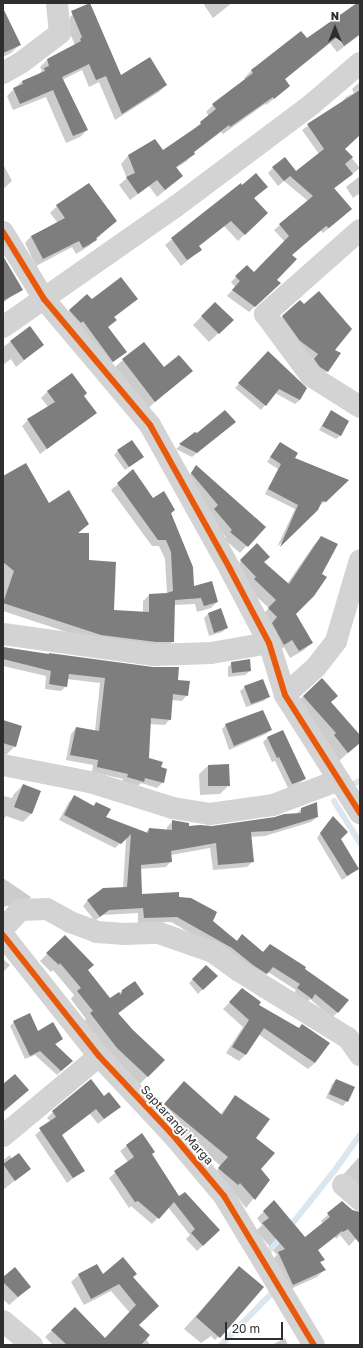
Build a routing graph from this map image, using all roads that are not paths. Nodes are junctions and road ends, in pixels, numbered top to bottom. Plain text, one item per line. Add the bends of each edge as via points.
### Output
1 (57, 3) edge
2 (360, 63) edge
3 (3, 73) edge
4 (360, 230) edge
5 (3, 232) edge
6 (44, 299) junction
7 (3, 327) edge
8 (360, 407) edge
9 (360, 560) edge
10 (3, 634) edge
11 (269, 643) junction
12 (285, 695) junction
13 (3, 765) edge
14 (339, 780) junction
15 (360, 813) edge
16 (3, 929) edge
17 (3, 935) edge
18 (360, 1055) edge
19 (99, 1056) junction
20 (3, 1136) edge
21 (343, 1185) dead end
22 (360, 1200) edge
23 (3, 1321) edge
24 (32, 1345) edge
25 (314, 1345) edge

1 - 3 street via 60,33
2 - 6 street via 305,110
4 - 8 street via 265,314 311,376
5 - 6 street
6 - 7 street
6 - 11 street via 150,425
9 - 12 street via 336,641 316,667
10 - 11 street via 155,655 211,653
11 - 12 street
12 - 14 street
13 - 14 street via 90,782 173,808 210,814 273,805
14 - 15 street
16 - 18 street via 20,910 47,909 70,922 97,932 159,933 213,952 239,971 348,1038
17 - 19 street, Saptarangi Marga
19 - 20 street
19 - 25 street, Saptarangi Marga via 172,1134 224,1196
21 - 22 street
23 - 24 street

